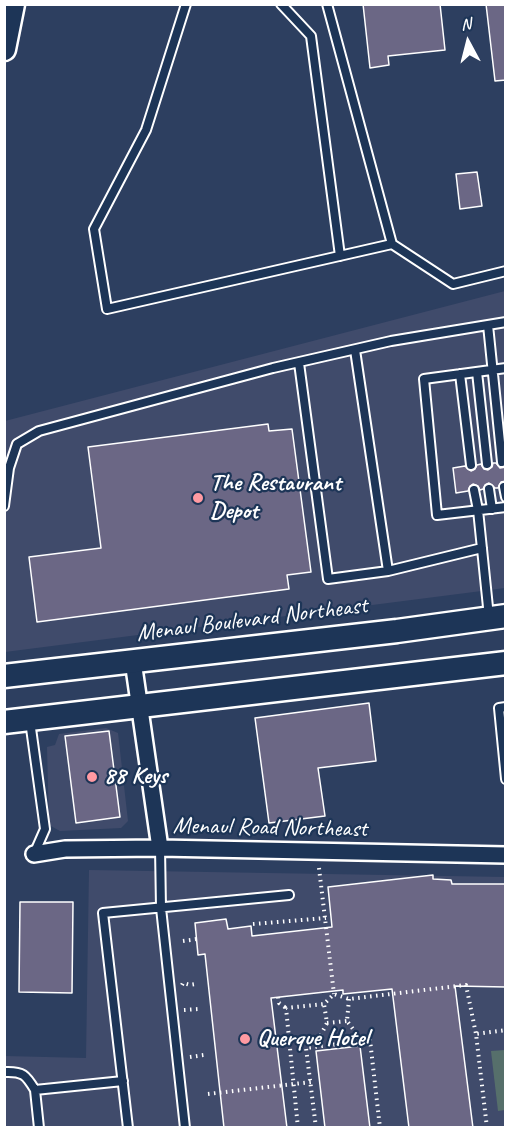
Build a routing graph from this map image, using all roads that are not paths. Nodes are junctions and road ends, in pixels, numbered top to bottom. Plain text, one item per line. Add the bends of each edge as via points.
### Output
1 (13, 4) edge
2 (186, 4) edge
3 (281, 4) edge
4 (327, 4) edge
5 (4, 49) edge
6 (392, 244) junction
7 (340, 256) junction
8 (506, 271) edge
9 (506, 322) edge
10 (488, 325) junction
11 (355, 350) junction
12 (299, 363) junction
13 (506, 368) edge
14 (493, 369) junction
15 (477, 372) junction
16 (460, 374) junction
17 (502, 462) dead end
18 (487, 464) dead end
19 (471, 465) dead end
20 (7, 468) edge
21 (504, 487) edge
22 (489, 489) dead end
23 (474, 490) dead end
24 (506, 497) edge
25 (4, 506) edge
26 (506, 507) edge
27 (492, 509) junction
28 (478, 510) junction
29 (482, 548) junction
30 (388, 571) junction
31 (501, 617) edge
32 (133, 661) junction
33 (506, 663) edge
34 (4, 676) edge
35 (139, 707) junction
36 (506, 707) edge
37 (29, 720) junction
38 (4, 722) edge
39 (506, 779) edge
40 (160, 848) junction
41 (34, 854) joint
42 (506, 855) edge
43 (288, 895) dead end
44 (161, 908) junction
45 (4, 1072) edge
46 (123, 1081) junction
47 (36, 1089) junction
48 (39, 1128) edge
49 (129, 1128) edge
50 (185, 1128) edge

1 - 5 main road
2 - 7 lane via 146,130 94,230 106,309
3 - 7 lane via 311,36
4 - 6 lane
6 - 7 lane
6 - 8 lane via 453,284
9 - 10 lane
10 - 11 lane
10 - 14 lane
11 - 12 lane
11 - 30 lane
12 - 20 lane via 39,431 17,444
12 - 30 lane via 328,579
13 - 14 lane
14 - 15 lane
14 - 17 lane
15 - 16 lane
15 - 18 lane
16 - 19 lane
16 - 28 lane via 424,379 437,515
20 - 25 lane
21 - 24 lane
22 - 27 lane
23 - 28 lane
26 - 27 lane
27 - 28 lane
28 - 29 lane
29 - 30 lane
29 - 31 lane
31 - 32 main road, Menaul Boulevard Northeast
32 - 34 main road, Menaul Boulevard Northeast
32 - 35 street
33 - 35 main road
35 - 37 main road
35 - 40 street
36 - 39 lane via 499,708
37 - 38 main road
37 - 41 lane via 45,829
40 - 41 street, Menaul Road Northeast via 65,849
40 - 42 street, Menaul Road Northeast
40 - 44 lane
43 - 44 lane
44 - 46 lane via 104,913
44 - 50 lane
45 - 47 lane via 16,1071 27,1076
46 - 47 lane
46 - 49 lane
47 - 48 lane

